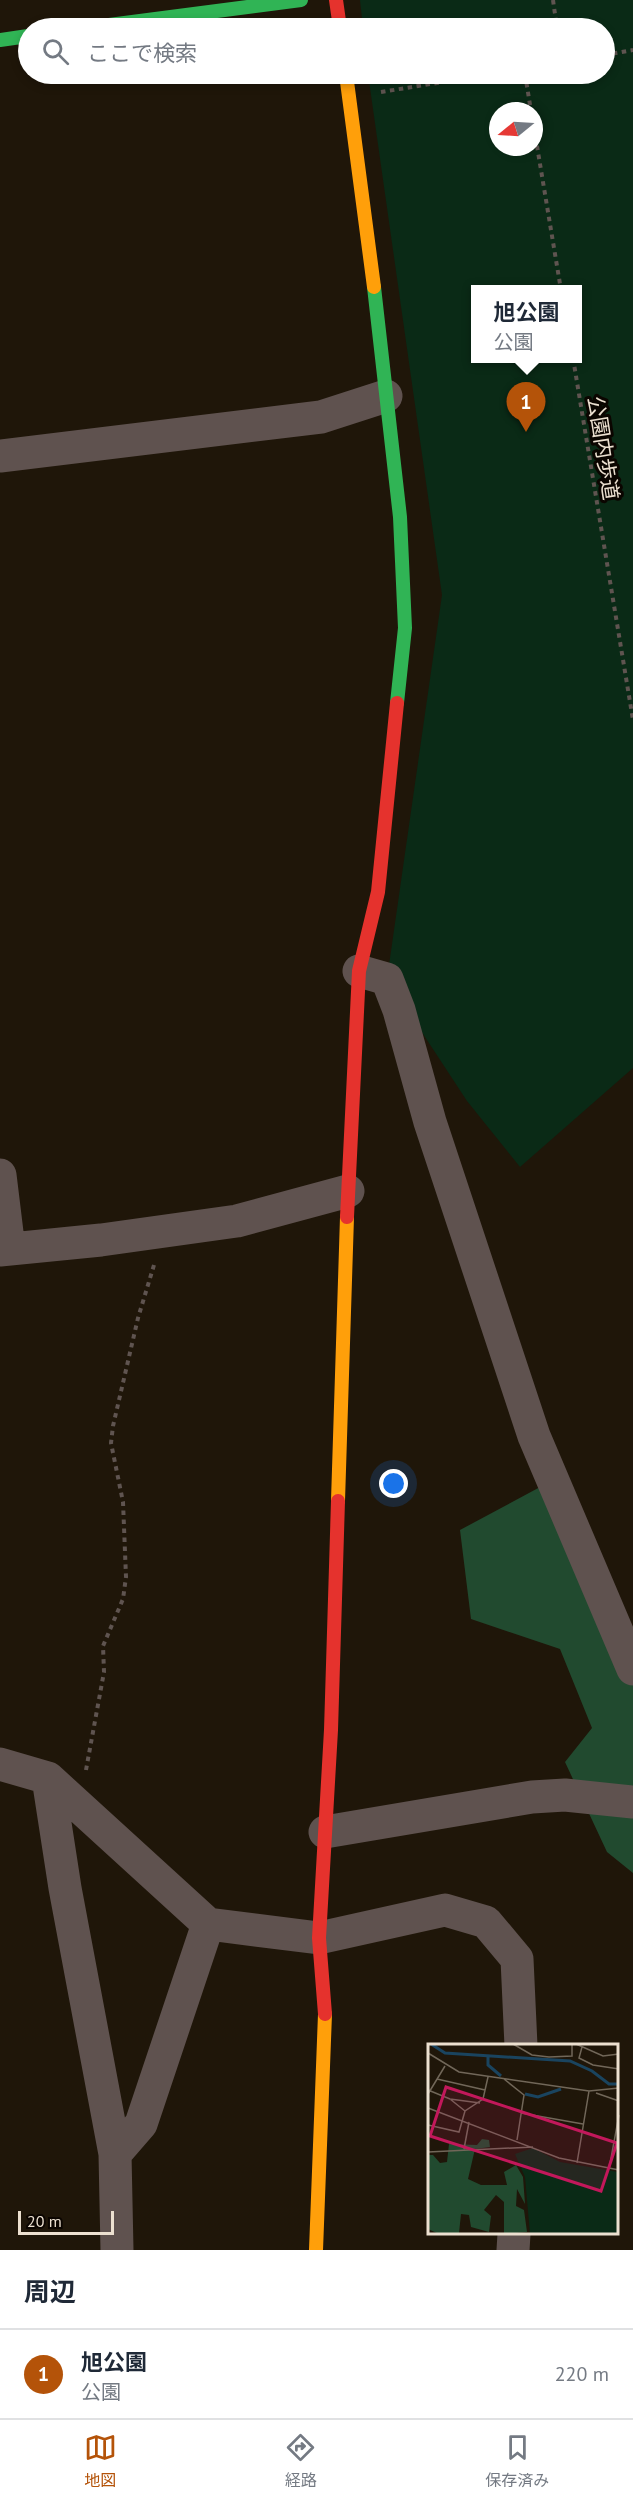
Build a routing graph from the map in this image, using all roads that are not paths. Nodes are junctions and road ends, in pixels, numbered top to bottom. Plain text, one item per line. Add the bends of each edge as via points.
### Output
1 (301, 0) edge
2 (336, 0) edge
3 (163, 18) edge
4 (339, 18) edge
5 (18, 37) edge
6 (0, 40) edge
7 (347, 84) edge
8 (386, 396) junction
9 (0, 456) edge
10 (359, 971) junction
11 (0, 1175) edge
12 (348, 1191) junction
13 (4, 1249) edge
14 (633, 1669) edge
15 (0, 1764) edge
16 (48, 1778) junction
17 (633, 1802) edge
18 (325, 1832) junction
19 (208, 1924) junction
20 (319, 1938) junction
21 (521, 2044) edge
22 (115, 2154) junction
23 (514, 2235) edge
24 (117, 2250) edge
25 (316, 2250) edge
26 (513, 2250) edge

1 - 3 street
2 - 4 street
5 - 6 street
7 - 8 street
8 - 9 street via 321,417
8 - 10 street via 400,517 405,628 378,892
10 - 12 street
10 - 14 street via 387,979 534,1436
11 - 13 street
12 - 13 street via 237,1221
12 - 18 street
15 - 16 street
16 - 19 street
16 - 22 street
17 - 18 street via 565,1795 532,1797
18 - 20 street
19 - 20 street
19 - 22 street via 141,2124
20 - 21 street via 445,1910 486,1922 517,1959
20 - 25 street via 325,2011
22 - 24 street
23 - 26 street

